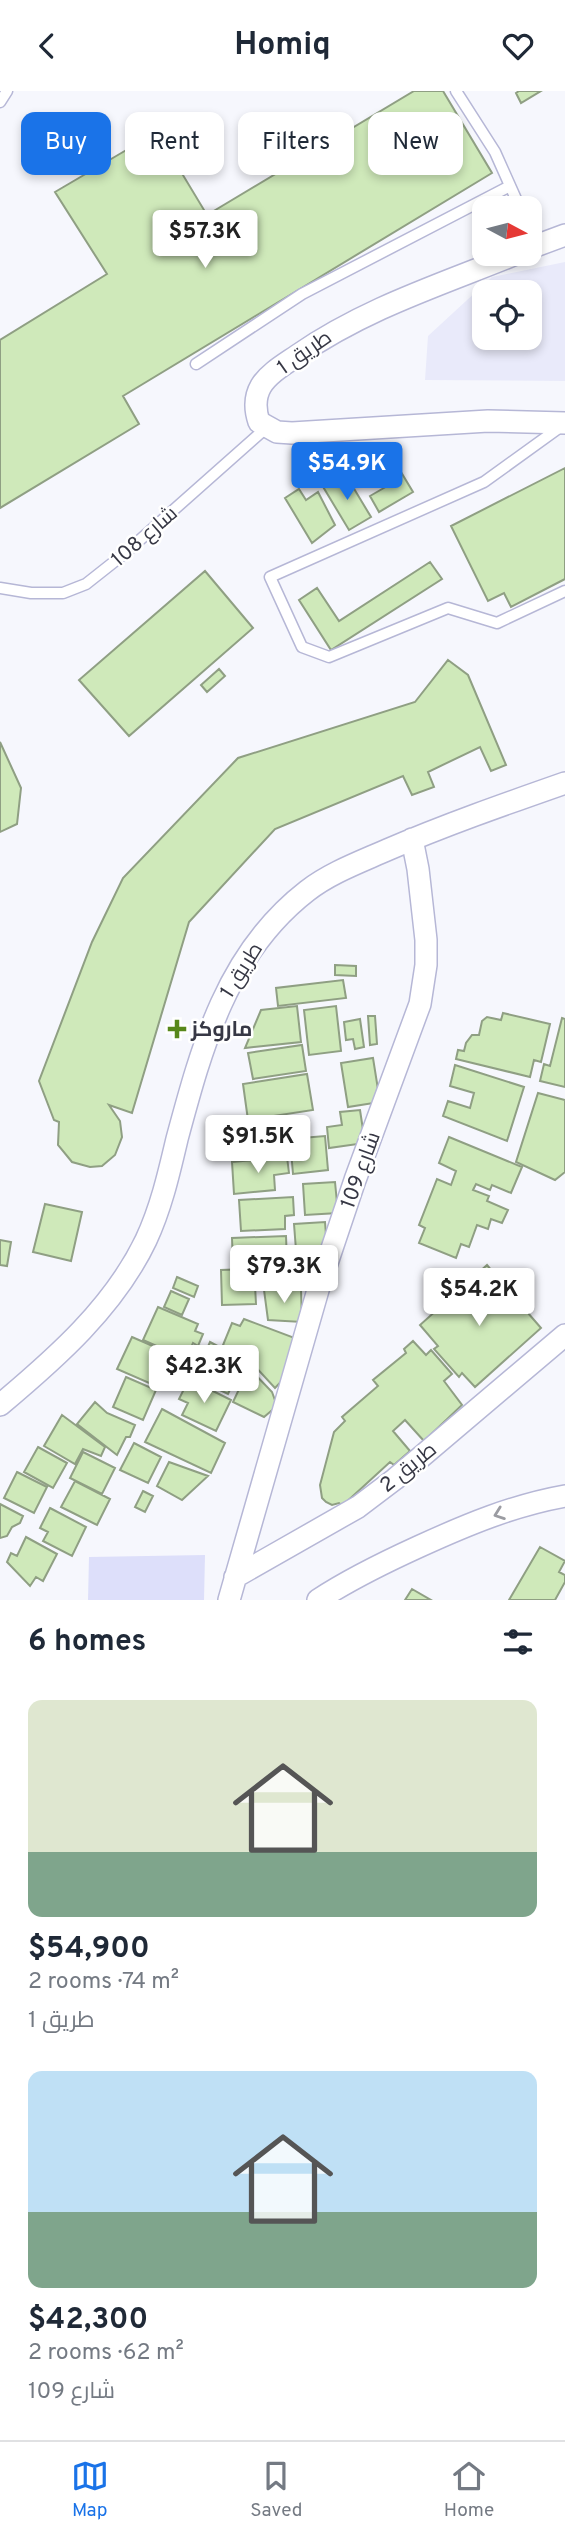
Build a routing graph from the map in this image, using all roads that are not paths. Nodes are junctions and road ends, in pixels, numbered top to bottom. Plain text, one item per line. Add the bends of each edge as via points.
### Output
1 (7, 91) edge
2 (456, 91) edge
3 (0, 102) edge
4 (510, 186) junction
5 (515, 196) edge
6 (565, 235) edge
7 (542, 240) edge
8 (485, 266) edge
9 (196, 364) dead end
10 (565, 423) edge
11 (266, 428) junction
12 (0, 588) edge
13 (565, 591) edge
14 (565, 783) edge
15 (412, 839) junction
16 (565, 1335) edge
17 (0, 1405) edge
18 (565, 1496) edge
19 (235, 1577) junction
20 (229, 1600) edge
21 (318, 1600) edge

1 - 3 lane
2 - 4 lane via 495,152
4 - 5 lane
4 - 9 lane via 302,294
6 - 7 street
8 - 11 street, طريق 1 via 378,308 286,364 269,377 256,397 259,422
10 - 11 street via 488,421 292,433
10 - 13 lane via 484,482 270,577 302,647 329,657 448,608 497,623
11 - 12 lane, شارع 108 via 86,584 63,593
14 - 15 street, طريق 1
15 - 17 street, طريق 1 via 309,889 246,958 211,1023 145,1241 84,1329
15 - 19 street, شارع 109 via 426,940 420,1004 318,1290
16 - 19 street, طريق 2 via 358,1507
18 -> 21 street via 535,1501 463,1527 352,1578
19 - 20 street, شارع 109

